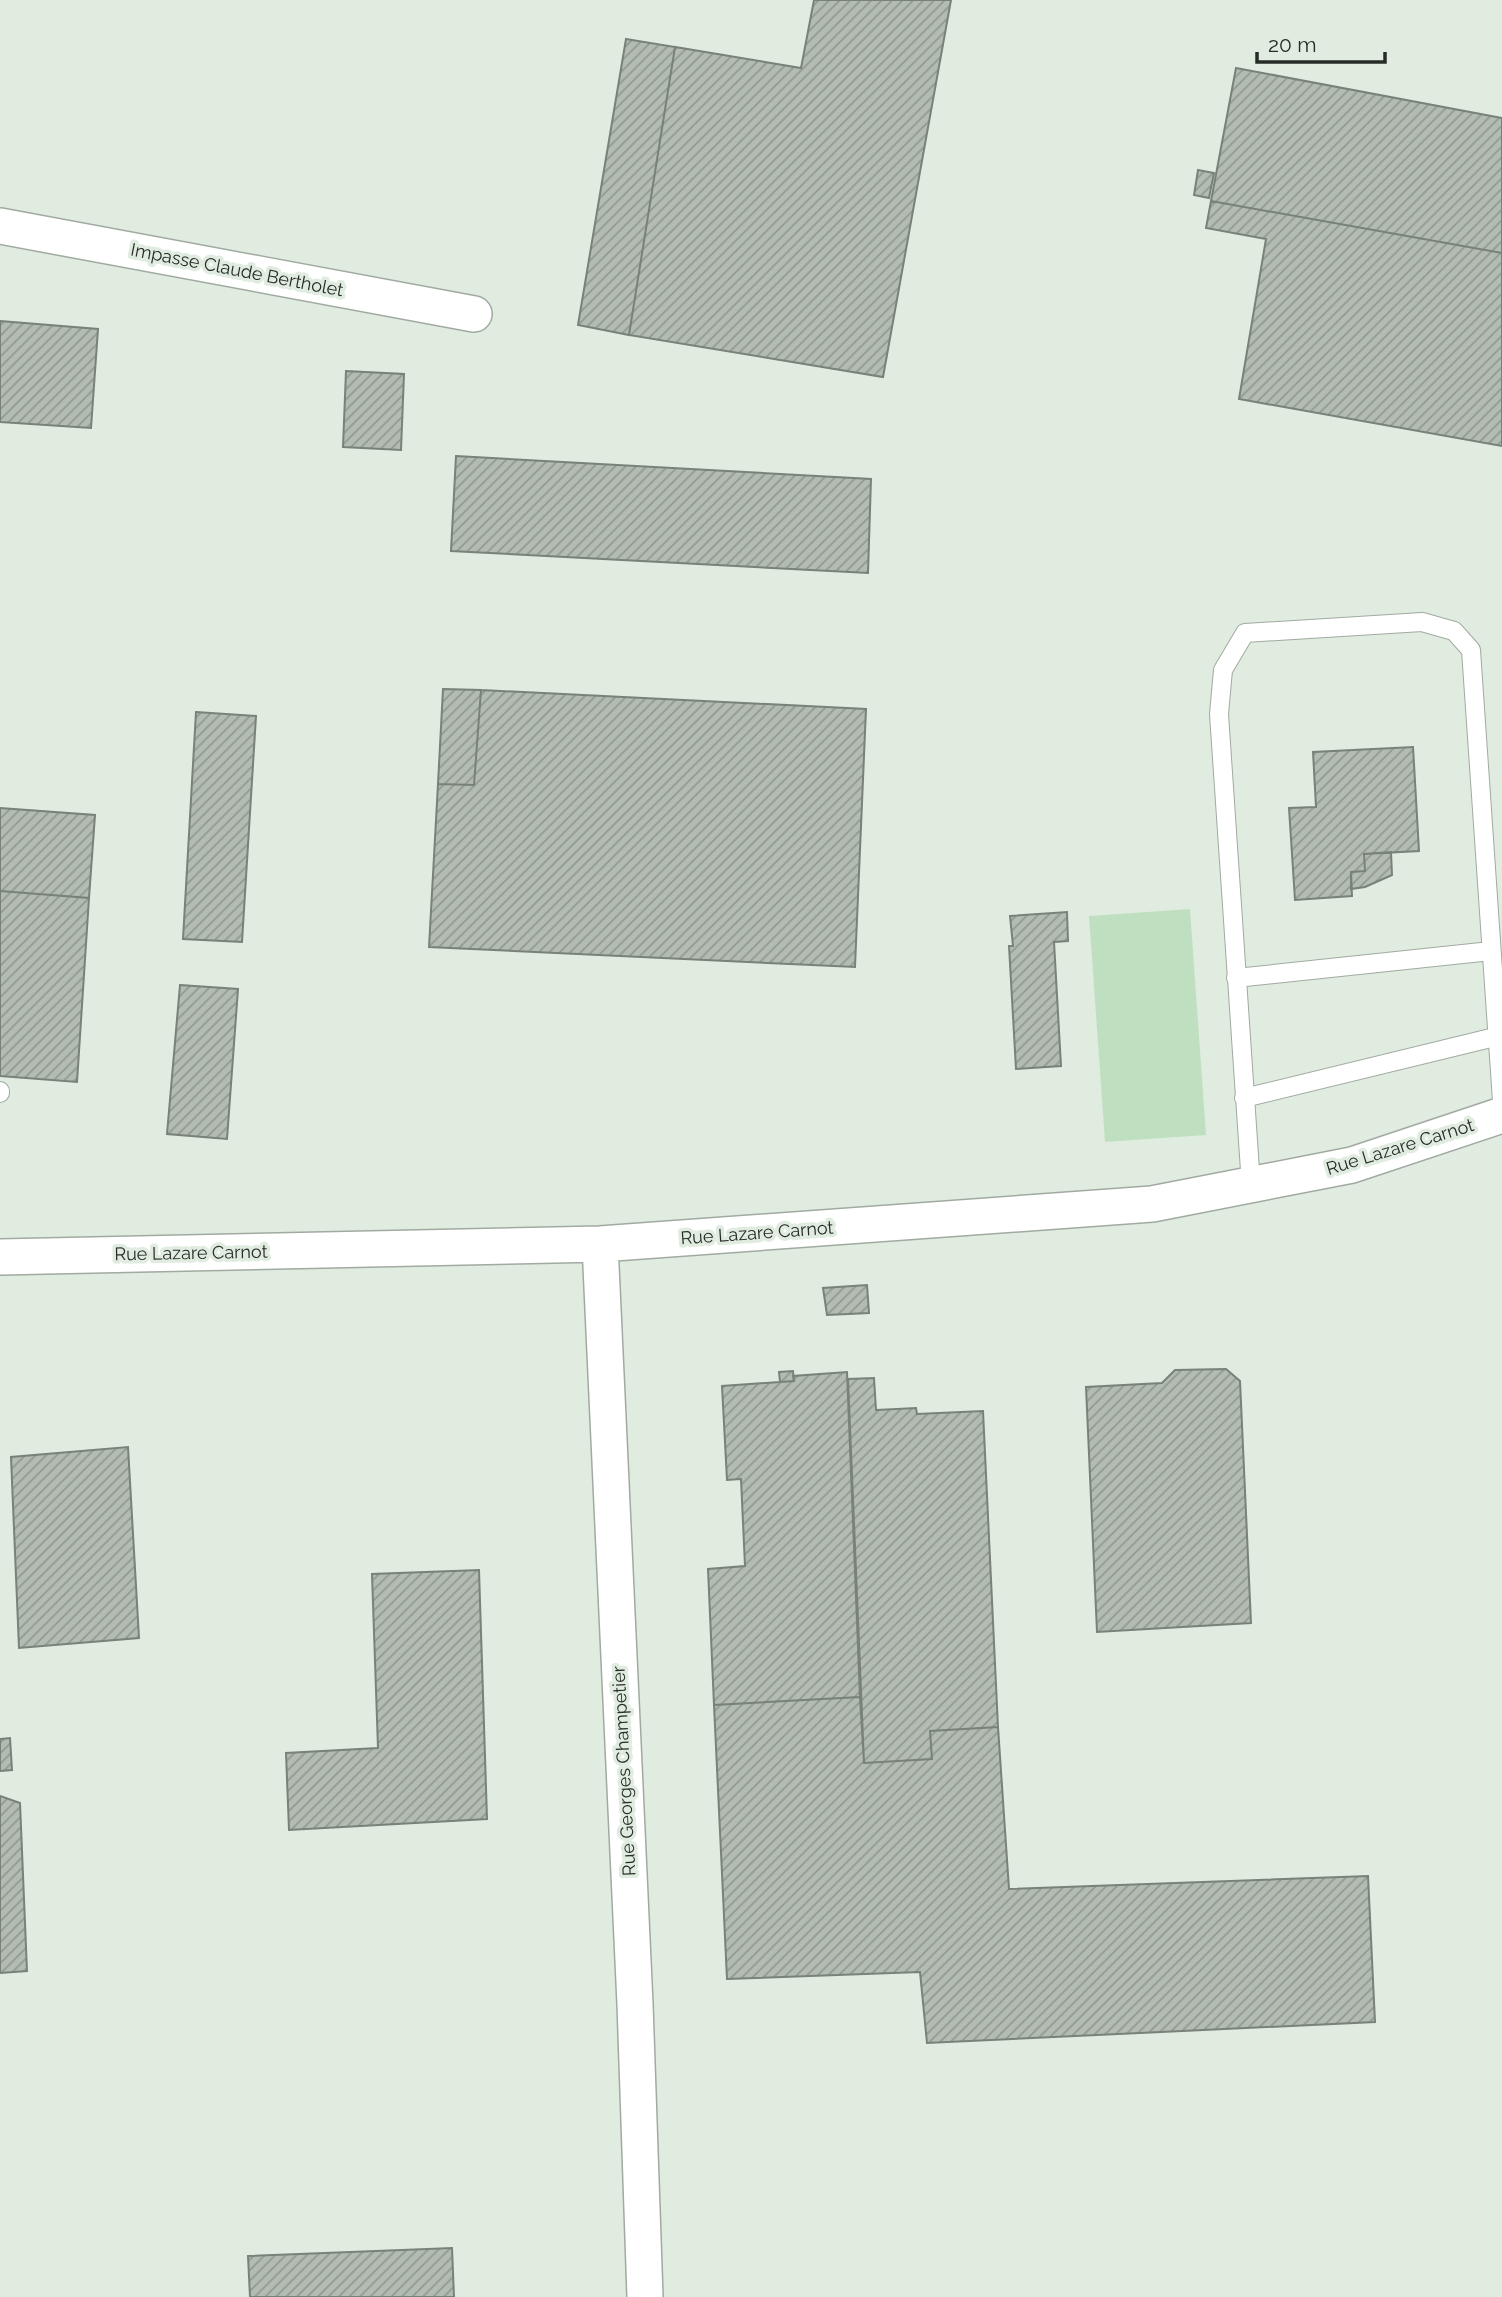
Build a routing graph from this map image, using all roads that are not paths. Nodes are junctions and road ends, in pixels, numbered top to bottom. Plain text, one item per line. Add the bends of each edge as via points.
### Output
1 (0, 226) edge
2 (474, 314) dead end
3 (1491, 951) junction
4 (1236, 978) junction
5 (1499, 1035) junction
6 (1244, 1098) junction
7 (1502, 1101) edge
8 (1502, 1115) edge
9 (1251, 1185) junction
10 (600, 1244) junction
11 (0, 1257) edge
12 (645, 2297) edge

1 - 2 street, Impasse Claude Bertholet
3 - 4 lane
3 - 4 lane via 1471,650 1454,631 1422,622 1245,632 1223,670 1219,714
3 - 5 lane
4 - 6 lane
5 - 6 lane
5 - 7 lane
6 - 9 lane
8 - 9 street, Rue Lazare Carnot via 1352,1165
9 - 10 street, Rue Lazare Carnot via 1152,1204
10 - 11 street, Rue Lazare Carnot
10 - 12 street, Rue Georges Champetier

